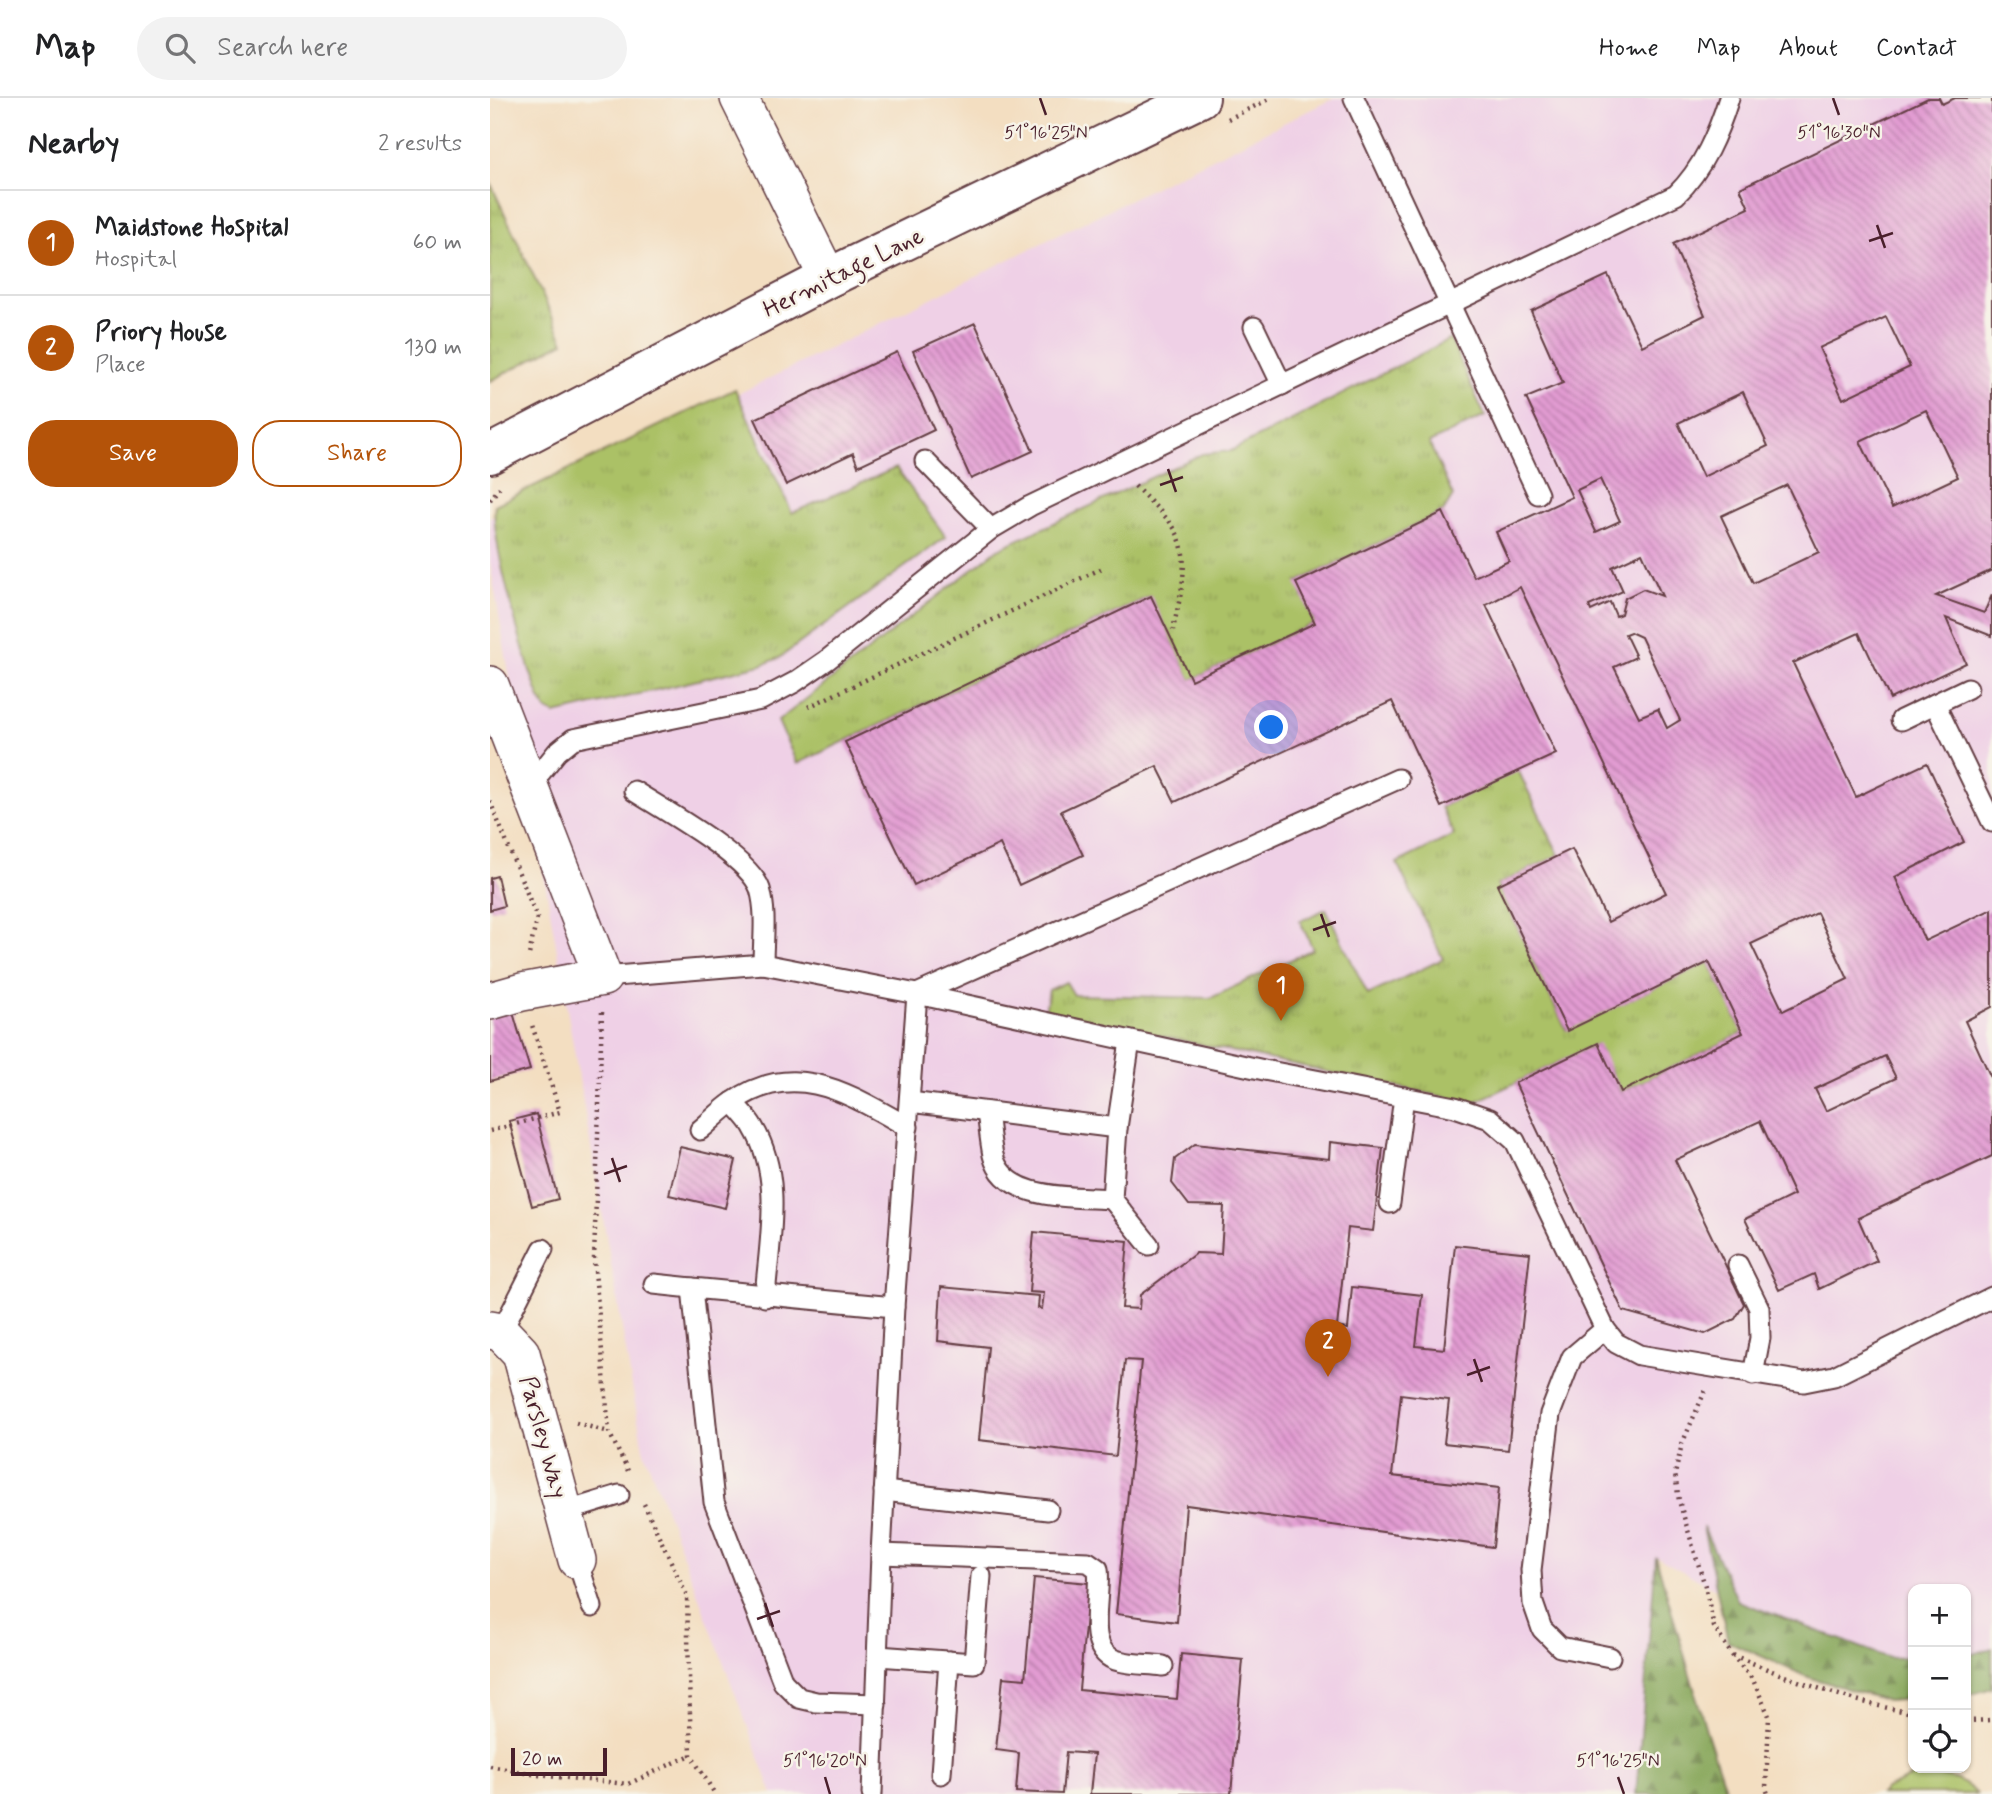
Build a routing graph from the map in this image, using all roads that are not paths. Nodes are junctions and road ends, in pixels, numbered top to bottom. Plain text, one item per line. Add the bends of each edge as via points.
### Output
1 (739, 98) edge
2 (1200, 98) edge
3 (1354, 98) edge
4 (1730, 98) edge
5 (828, 278) junction
6 (1451, 304) junction
7 (1254, 327) dead end
8 (1282, 386) junction
9 (490, 454) edge
10 (925, 461) dead end
11 (1538, 494) dead end
12 (991, 529) junction
13 (490, 685) edge
14 (1968, 688) dead end
15 (1935, 704) junction
16 (1901, 720) dead end
17 (1398, 779) dead end
18 (529, 787) junction
19 (634, 791) dead end
20 (1992, 822) edge
21 (763, 964) junction
22 (603, 977) junction
23 (916, 994) junction
24 (506, 997) edge
25 (1130, 1041) junction
26 (1404, 1097) junction
27 (733, 1102) junction
28 (910, 1102) junction
29 (987, 1112) junction
30 (908, 1127) junction
31 (1117, 1128) junction
32 (700, 1130) dead end
33 (1112, 1199) junction
34 (1390, 1203) dead end
35 (1149, 1245) dead end
36 (543, 1249) dead end
37 (1738, 1265) dead end
38 (653, 1284) dead end
39 (692, 1288) junction
40 (765, 1297) junction
41 (1992, 1297) edge
42 (894, 1307) junction
43 (1605, 1329) junction
44 (496, 1331) edge
45 (1753, 1375) junction
46 (630, 1490) road end
47 (884, 1491) junction
48 (1048, 1510) dead end
49 (564, 1512) junction
50 (881, 1554) junction
51 (577, 1560) joint
52 (981, 1576) dead end
53 (592, 1607) dead end
54 (878, 1656) junction
55 (1610, 1657) dead end
56 (949, 1661) junction
57 (1163, 1666) dead end
58 (876, 1704) junction
59 (941, 1774) dead end
60 (872, 1794) edge

1 - 5 street
2 - 5 main road, Hermitage Lane
3 - 6 lane
4 - 6 lane via 1700,165 1676,195
5 - 9 main road, Hermitage Lane
6 - 8 lane
6 - 11 lane
7 - 8 lane
8 - 12 lane
10 - 12 lane
12 - 18 lane via 795,682 761,700 573,739
13 - 18 street
14 - 15 lane
15 - 16 lane
15 - 20 lane
17 - 23 lane
18 - 22 street
19 - 21 lane via 737,858 751,873 763,901
21 - 22 lane
21 - 23 lane
22 - 24 street
23 - 25 lane
23 - 28 lane
25 - 26 lane
25 - 31 lane
26 - 34 lane
26 - 43 lane via 1490,1119 1515,1141
27 - 30 lane via 782,1083 808,1082 854,1097
27 - 32 lane
27 - 40 lane via 753,1127 774,1188
28 - 29 lane
28 - 30 lane
29 - 31 lane
29 - 33 lane via 993,1157 1004,1178 1027,1192
30 - 42 lane
31 - 33 lane
33 - 35 lane
36 - 44 lane
37 - 45 lane via 1759,1308 1760,1338
38 - 39 lane
39 - 40 lane
39 - 58 lane via 714,1502 783,1682 799,1698
40 - 42 lane
41 - 45 lane via 1834,1376 1804,1382
42 - 47 lane
43 - 45 lane via 1616,1343 1639,1354
43 - 55 lane via 1572,1357 1550,1414 1531,1570 1533,1603 1542,1629 1560,1647
44 - 49 street, Parsley Way via 521,1353
46 - 49 lane
47 - 48 lane
47 - 50 lane
49 - 51 street, Parsley Way
50 - 54 lane
50 - 57 lane via 1088,1562 1098,1569 1100,1581 1097,1642 1117,1661
51 - 53 lane
52 - 56 lane via 974,1663
54 - 56 lane
54 - 58 lane
56 - 59 lane
58 - 60 lane

